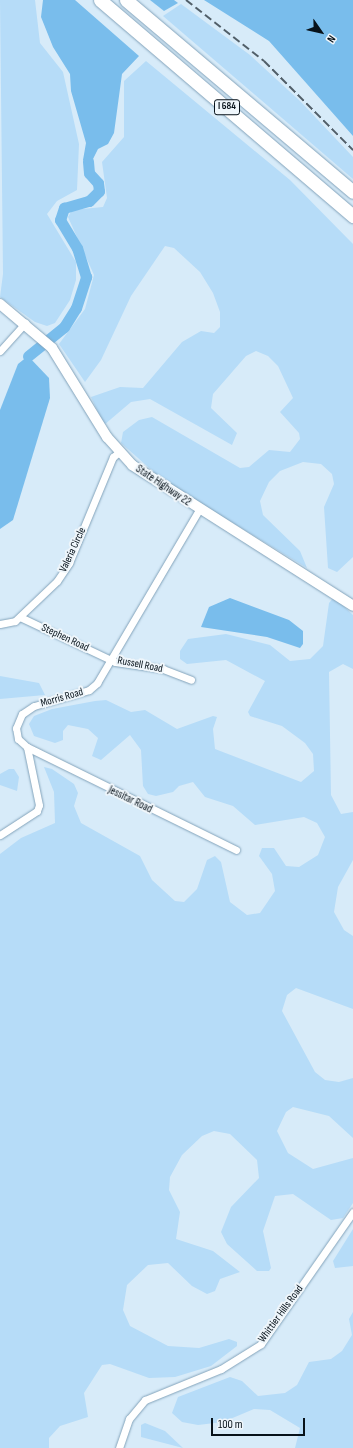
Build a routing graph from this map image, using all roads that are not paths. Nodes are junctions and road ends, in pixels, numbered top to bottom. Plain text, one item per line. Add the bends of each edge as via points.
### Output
1 (100, 0) edge
2 (126, 0) edge
3 (353, 192) edge
4 (353, 216) edge
5 (0, 304) edge
6 (25, 323) junction
7 (0, 351) edge
8 (119, 452) junction
9 (199, 510) junction
10 (353, 606) edge
11 (20, 617) junction
12 (0, 624) edge
13 (111, 660) junction
14 (191, 680) dead end
15 (26, 748) junction
16 (0, 836) edge
17 (236, 850) dead end
18 (353, 1212) edge
19 (120, 1448) edge

1 - 4 highway, I 684
2 - 3 highway, I 684
5 - 6 main road, State Highway 22
6 - 7 street
6 - 8 main road, State Highway 22 via 52,348
8 - 9 main road, State Highway 22 via 140,472
8 - 11 street, Valeria Circle via 112,457 69,563 57,581
9 - 10 main road, State Highway 22
9 - 13 street, Morris Road
11 - 12 street, Valeria Circle via 9,624
11 - 13 street, Stephen Road
13 - 14 street, Russell Road via 163,669
13 - 15 street, Morris Road via 89,690 34,706 22,714 16,728 18,739
15 - 16 street, Morris Road via 39,805 36,811
15 - 17 street, Jessitar Road
18 - 19 street, Whittier Hills Road via 261,1344 222,1369 145,1400 129,1419

